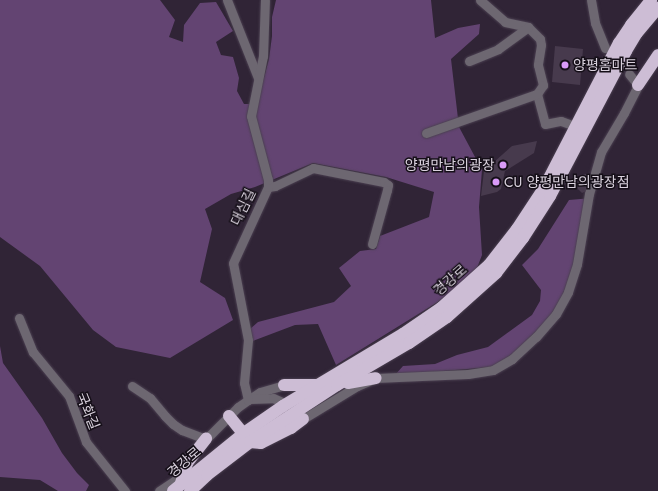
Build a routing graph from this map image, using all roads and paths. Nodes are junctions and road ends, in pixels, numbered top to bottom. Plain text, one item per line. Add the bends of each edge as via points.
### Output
1 (227, 0) edge
2 (265, 0) edge
3 (480, 0) edge
4 (591, 0) edge
5 (652, 0) edge
6 (658, 8) edge
7 (528, 27) junction
8 (606, 48) dead end
9 (658, 55) edge
10 (469, 61) dead end
11 (629, 74) dead end
12 (258, 78) junction
13 (638, 85) junction
14 (537, 94) junction
15 (575, 126) junction
16 (426, 133) dead end
17 (268, 187) junction
18 (372, 244) dead end
19 (19, 318) dead end
20 (376, 378) junction
21 (284, 385) joint
22 (319, 385) junction
23 (337, 385) junction
24 (132, 386) dead end
25 (248, 400) junction
26 (280, 401) dead end
27 (229, 416) junction
28 (303, 418) joint
29 (247, 437) junction
30 (206, 439) junction
31 (177, 487) edge
32 (124, 491) edge
33 (159, 491) edge
34 (190, 491) edge

1 - 12 street
2 - 12 street, 대심길 via 263,56
3 - 7 street via 505,22
4 - 8 street via 596,28
5 - 15 highway, 경강로 via 619,43
6 - 23 highway, 경강로 via 637,33 626,52 544,207 496,273 464,303 428,330
7 - 10 street via 498,49
7 - 14 street via 540,40 541,45 538,65 543,85
9 - 13 highway
11 - 13 street
12 - 17 street, 대심길 via 251,116
13 - 20 street via 601,152 589,194 577,264 568,292 556,314 536,337 503,365 482,372
14 - 15 street via 545,124 561,121
14 - 16 street
15 - 22 highway, 경강로 via 556,167 531,209 489,265 458,295 422,322
17 - 18 street via 313,168 384,182 388,185
17 - 25 street, 대심길 via 233,263 248,340 244,383
19 - 32 street, 국화길 via 33,352 69,396 86,442
20 - 23 highway
20 - 28 street via 347,391
21 - 22 highway
21 - 25 street via 260,392
22 - 29 highway, 경강로
23 - 29 highway, 경강로
24 - 30 street via 150,398 173,424
25 - 26 street via 273,398
25 - 27 street
27 - 29 highway
27 - 30 street
28 - 29 highway via 291,428 261,443
29 - 31 highway, 경강로
29 - 34 highway, 경강로
30 - 31 highway via 187,462
31 - 33 street via 174,481

